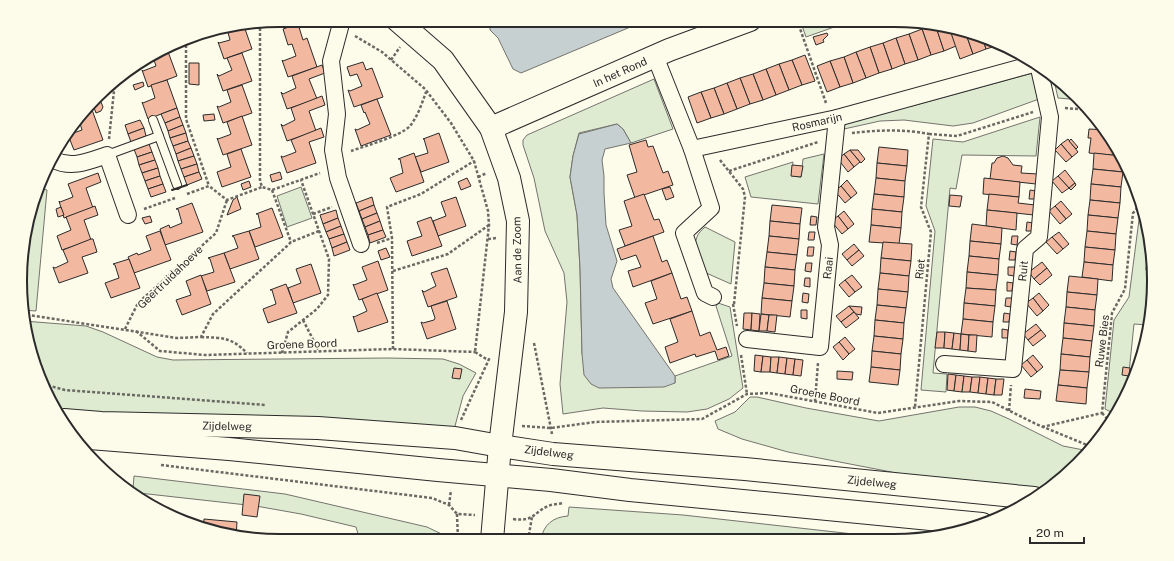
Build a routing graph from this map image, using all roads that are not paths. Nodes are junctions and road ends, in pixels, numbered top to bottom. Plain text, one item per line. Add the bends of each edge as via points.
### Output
1 (340, 27) edge
2 (405, 27) edge
3 (731, 27) edge
4 (655, 56) junction
5 (1028, 66) edge
6 (1039, 73) edge
7 (834, 118) junction
8 (153, 120) dead end
9 (491, 128) junction
10 (159, 136) junction
11 (692, 149) junction
12 (107, 155) junction
13 (57, 161) edge
14 (177, 185) dead end
15 (128, 215) road end
16 (361, 244) dead end
17 (713, 297) dead end
18 (747, 339) dead end
19 (944, 364) dead end
20 (70, 420) edge
21 (81, 437) edge
22 (500, 446) junction
23 (499, 475) junction
24 (1025, 497) edge
25 (968, 523) edge
26 (493, 534) edge

1 - 16 street via 331,61 337,114 333,150 338,178
2 - 9 main road, Aan de Zoom via 443,60
3 - 4 main road, In het Rond
4 - 9 main road, In het Rond
4 - 11 street
5 - 7 street, Rosmarijn
6 - 19 street, Ruit via 1050,117 1039,237 1025,249 1013,368
7 - 11 street, Rosmarijn
7 - 18 street, Raai via 836,136 826,227 830,245 820,346
8 - 10 lane
9 - 22 main road, Aan de Zoom via 509,178 518,221 516,312
10 - 12 lane
10 - 14 lane
11 - 17 street via 711,208 684,233 705,293
12 - 13 street via 76,165
12 - 15 street
20 - 22 main road, Zijdelweg via 318,428 457,425
21 - 23 main road, Zijdelweg
22 - 23 main road, Aan de Zoom
22 - 24 main road, Zijdelweg via 560,454
23 - 25 main road, Zijdelweg
23 - 26 main road, Aan de Zoom

